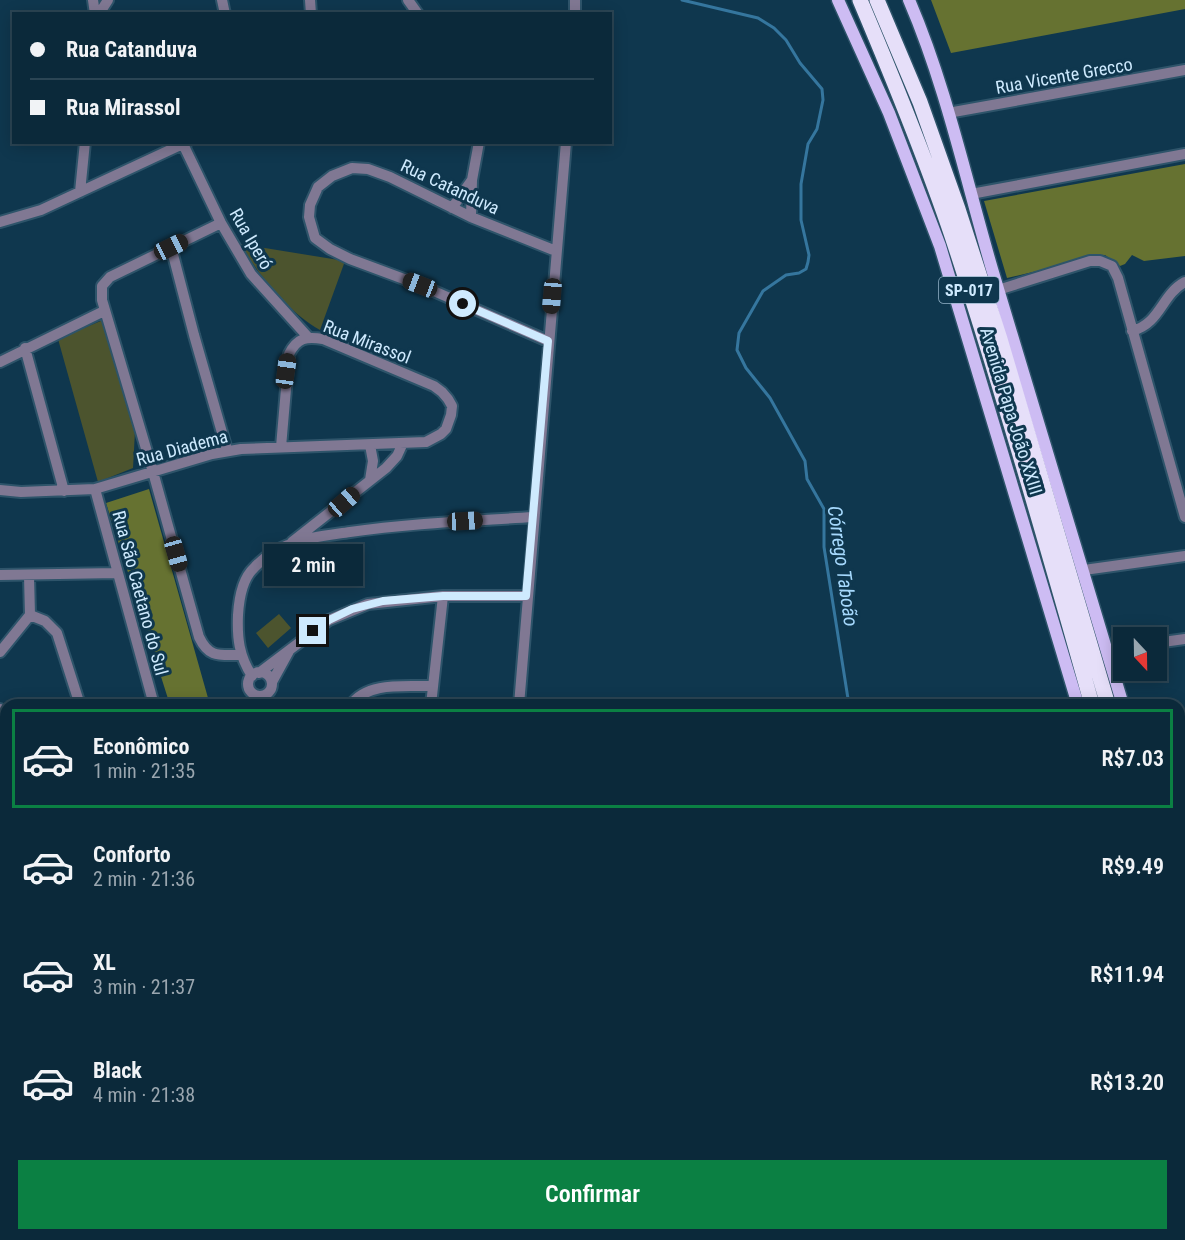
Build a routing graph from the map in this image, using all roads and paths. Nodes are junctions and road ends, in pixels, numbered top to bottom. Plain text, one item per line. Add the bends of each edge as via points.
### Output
1 (108, 0) edge
2 (838, 0) edge
3 (852, 0) edge
4 (860, 0) edge
5 (878, 0) edge
6 (889, 0) edge
7 (909, 0) edge
8 (99, 12) edge
9 (906, 69) junction
10 (1185, 70) edge
11 (891, 73) junction
12 (948, 113) junction
13 (85, 144) edge
14 (183, 144) edge
15 (185, 144) edge
16 (479, 144) edge
17 (566, 144) edge
18 (1185, 154) edge
19 (472, 180) junction
20 (80, 192) junction
21 (971, 194) junction
22 (452, 208) junction
23 (471, 217) junction
24 (0, 222) edge
25 (221, 222) junction
26 (171, 247) junction
27 (556, 250) junction
28 (1185, 282) edge
29 (998, 290) junction
30 (104, 311) junction
31 (1132, 330) junction
32 (308, 337) junction
33 (548, 341) junction
34 (25, 348) junction
35 (0, 362) edge
36 (403, 443) junction
37 (370, 445) junction
38 (281, 447) junction
39 (227, 450) junction
40 (153, 472) junction
41 (370, 480) junction
42 (2, 487) edge
43 (95, 489) junction
44 (64, 491) junction
45 (533, 517) junction
46 (1185, 517) edge
47 (289, 544) junction
48 (1185, 556) edge
49 (1084, 570) junction
50 (117, 573) junction
51 (0, 575) edge
52 (29, 576) junction
53 (1065, 584) junction
54 (443, 596) junction
55 (526, 596) junction
56 (30, 615) junction
57 (1185, 639) edge
58 (1167, 641) edge
59 (1113, 649) edge
60 (289, 650) junction
61 (1107, 650) junction
62 (0, 652) edge
63 (240, 655) junction
64 (255, 674) junction
65 (432, 686) junction
66 (270, 688) junction
67 (249, 690) junction
68 (78, 699) edge
69 (152, 699) edge
70 (252, 699) edge
71 (267, 699) edge
72 (355, 699) edge
73 (431, 699) edge
74 (519, 699) edge
75 (1076, 699) edge
76 (1091, 699) edge
77 (1106, 699) edge
78 (1121, 699) edge

1 - 8 street
2 - 75 main road, Avenida Papa João XXIII via 889,113 940,246
3 - 11 highway
4 - 11 highway, Avenida Papa João XXIII / SP-017
5 - 9 highway, Avenida Papa João XXIII / SP-017
6 - 9 highway via 903,40
7 - 12 main road, Avenida Papa João XXIII
9 - 53 highway, Avenida Papa João XXIII / SP-017 via 974,257
10 - 12 street, Rua Vicente Grecco
11 - 53 highway, Avenida Papa João XXIII / SP-017 via 955,246
12 - 21 main road, Avenida Papa João XXIII
13 - 20 street
14 - 20 street
15 - 25 street, Rua Iperó
16 - 19 street
17 - 27 street
18 - 21 street
19 - 22 street
19 - 23 street
20 - 24 street via 41,210
21 - 29 main road, Avenida Papa João XXIII
22 - 23 street, Rua Catanduva
22 - 33 street, Rua Catanduva via 377,171 351,168 332,176 318,188 309,217 315,238 338,254
23 - 27 street, Rua Catanduva
25 - 26 street
25 - 32 street, Rua Iperó via 250,274
26 - 30 street via 104,281
26 - 39 street
27 - 33 street
28 - 31 street via 1149,324
29 - 31 street via 1090,261 1103,262 1115,271
29 - 49 main road, Avenida Papa João XXIII
30 - 34 street
30 - 40 street
31 - 46 street
32 - 36 street, Rua Mirassol via 323,339 442,392 452,406 446,429 426,442
32 - 38 street, Rua Mirassol via 293,345 289,354
33 - 45 street
34 - 35 street
34 - 44 street
36 - 37 street, Rua Diadema
36 - 41 street via 397,456
37 - 38 street, Rua Diadema
37 - 41 street
38 - 39 street, Rua Diadema
39 - 40 street, Rua Diadema
40 - 43 street, Rua Diadema
40 - 63 street via 203,645 213,654
41 - 47 street
42 - 44 street, Rua Diadema via 21,492
43 - 44 street, Rua Diadema
43 - 50 street, Rua São Caetano do Sul
45 - 47 street via 366,530
45 - 55 street
47 - 63 street via 252,569 244,583 238,611
48 - 49 street
49 - 61 main road, Avenida Papa João XXIII
50 - 52 street
50 - 69 street, Rua São Caetano do Sul
51 - 52 street
52 - 56 street
53 - 76 highway, Avenida Papa João XXIII / SP-017
53 - 77 highway, Avenida Papa João XXIII / SP-017
54 - 55 street
54 - 60 street via 383,601 352,609 329,620
54 - 65 street
55 - 74 street
56 - 62 street
56 - 68 street via 45,621 57,633
57 - 58 street
59 - 61 street
60 - 64 street
60 - 66 street
61 - 78 main road, Avenida Papa João XXIII
63 - 64 street
64 - 66 street via 268,676
64 - 67 street via 248,682
65 - 72 street via 377,689
65 - 73 street
66 - 67 street via 258,696
66 - 71 street
67 - 70 street

